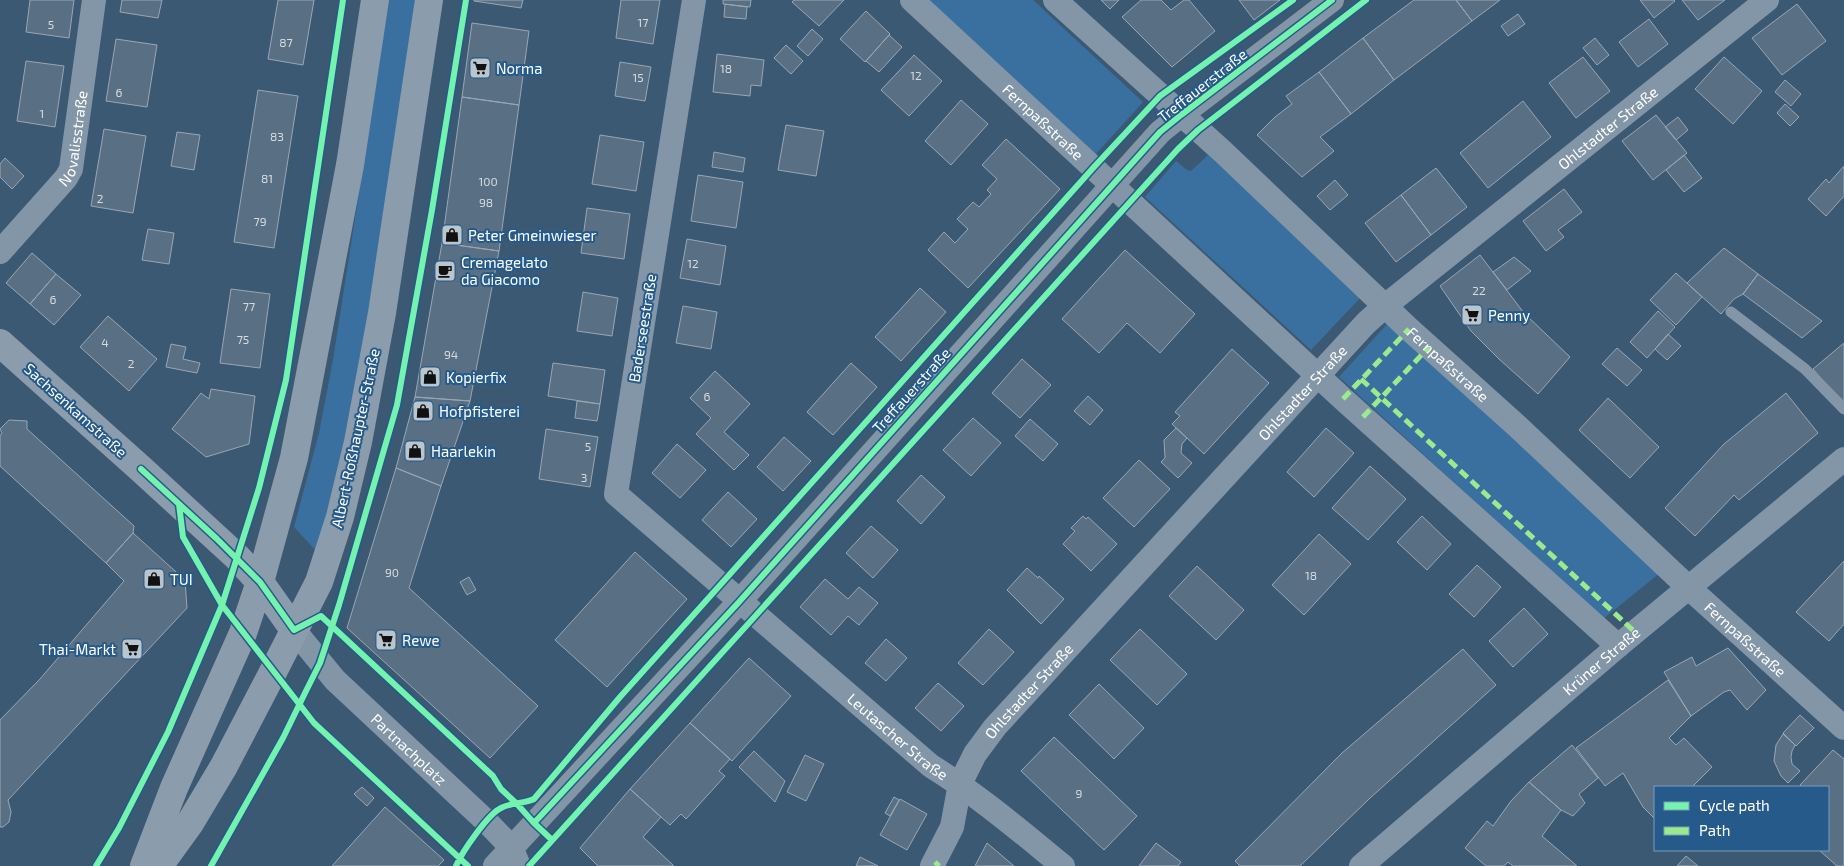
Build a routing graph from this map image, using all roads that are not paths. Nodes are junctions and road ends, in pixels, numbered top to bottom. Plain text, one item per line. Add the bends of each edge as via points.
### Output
1 (94, 0) edge
2 (375, 0) edge
3 (429, 0) edge
4 (694, 0) edge
5 (912, 0) edge
6 (1055, 0) edge
7 (1332, 0) edge
8 (1767, 0) edge
9 (1181, 114) junction
10 (1112, 186) junction
11 (0, 252) edge
12 (1385, 306) junction
13 (1731, 312) dead end
14 (0, 343) edge
15 (1319, 375) junction
16 (1844, 409) edge
17 (1844, 459) edge
18 (260, 582) junction
19 (1689, 588) junction
20 (739, 602) junction
21 (294, 630) junction
22 (1618, 646) junction
23 (1844, 728) edge
24 (960, 784) junction
25 (515, 856) edge
26 (1387, 858) edge
27 (144, 866) edge
28 (159, 866) edge
29 (495, 866) edge
30 (932, 866) edge
31 (1063, 866) edge
32 (1362, 866) edge

1 - 11 street, Novalisstraße via 71,169
2 - 18 main road via 350,165 317,346 294,458
3 - 21 main road, Albert-Roßhaupter-Straße via 382,313 358,442 340,517 319,582
4 - 20 street, Baderseestraße via 616,494
5 - 10 street, Fernpaßstraße
6 - 9 street, Fernpaßstraße
7 - 9 street, Treffauerstraße
8 - 12 street, Ohlstadter Straße
9 - 10 street, Treffauerstraße via 1160,132
9 - 12 street, Fernpaßstraße
10 - 15 street, Fernpaßstraße
10 - 20 street, Treffauerstraße
12 - 15 street, Ohlstadter Straße
12 - 19 street, Fernpaßstraße
13 - 16 lane via 1805,369
14 - 18 main road, Sachsenkamstraße via 141,469
15 - 22 street, Fernpaßstraße
15 - 24 street, Ohlstadter Straße via 995,726 975,754
17 - 19 street, Krüner Straße
18 - 21 main road, Sachsenkamstraße
18 - 27 main road via 243,633 174,788
19 - 22 street, Krüner Straße
19 - 23 street, Fernpaßstraße
20 - 24 street, Leutascher Straße via 931,766
20 - 25 street, Treffauerstraße
21 - 25 street, Partnachplatz via 335,680 480,816
21 - 28 main road, Albert-Roßhaupter-Straße via 219,774
22 - 26 street, Krüner Straße
24 - 30 street, Ohlstadter Straße via 952,826
24 - 31 street, Leutascher Straße
25 - 29 street
26 - 32 street, Krüner Straße

